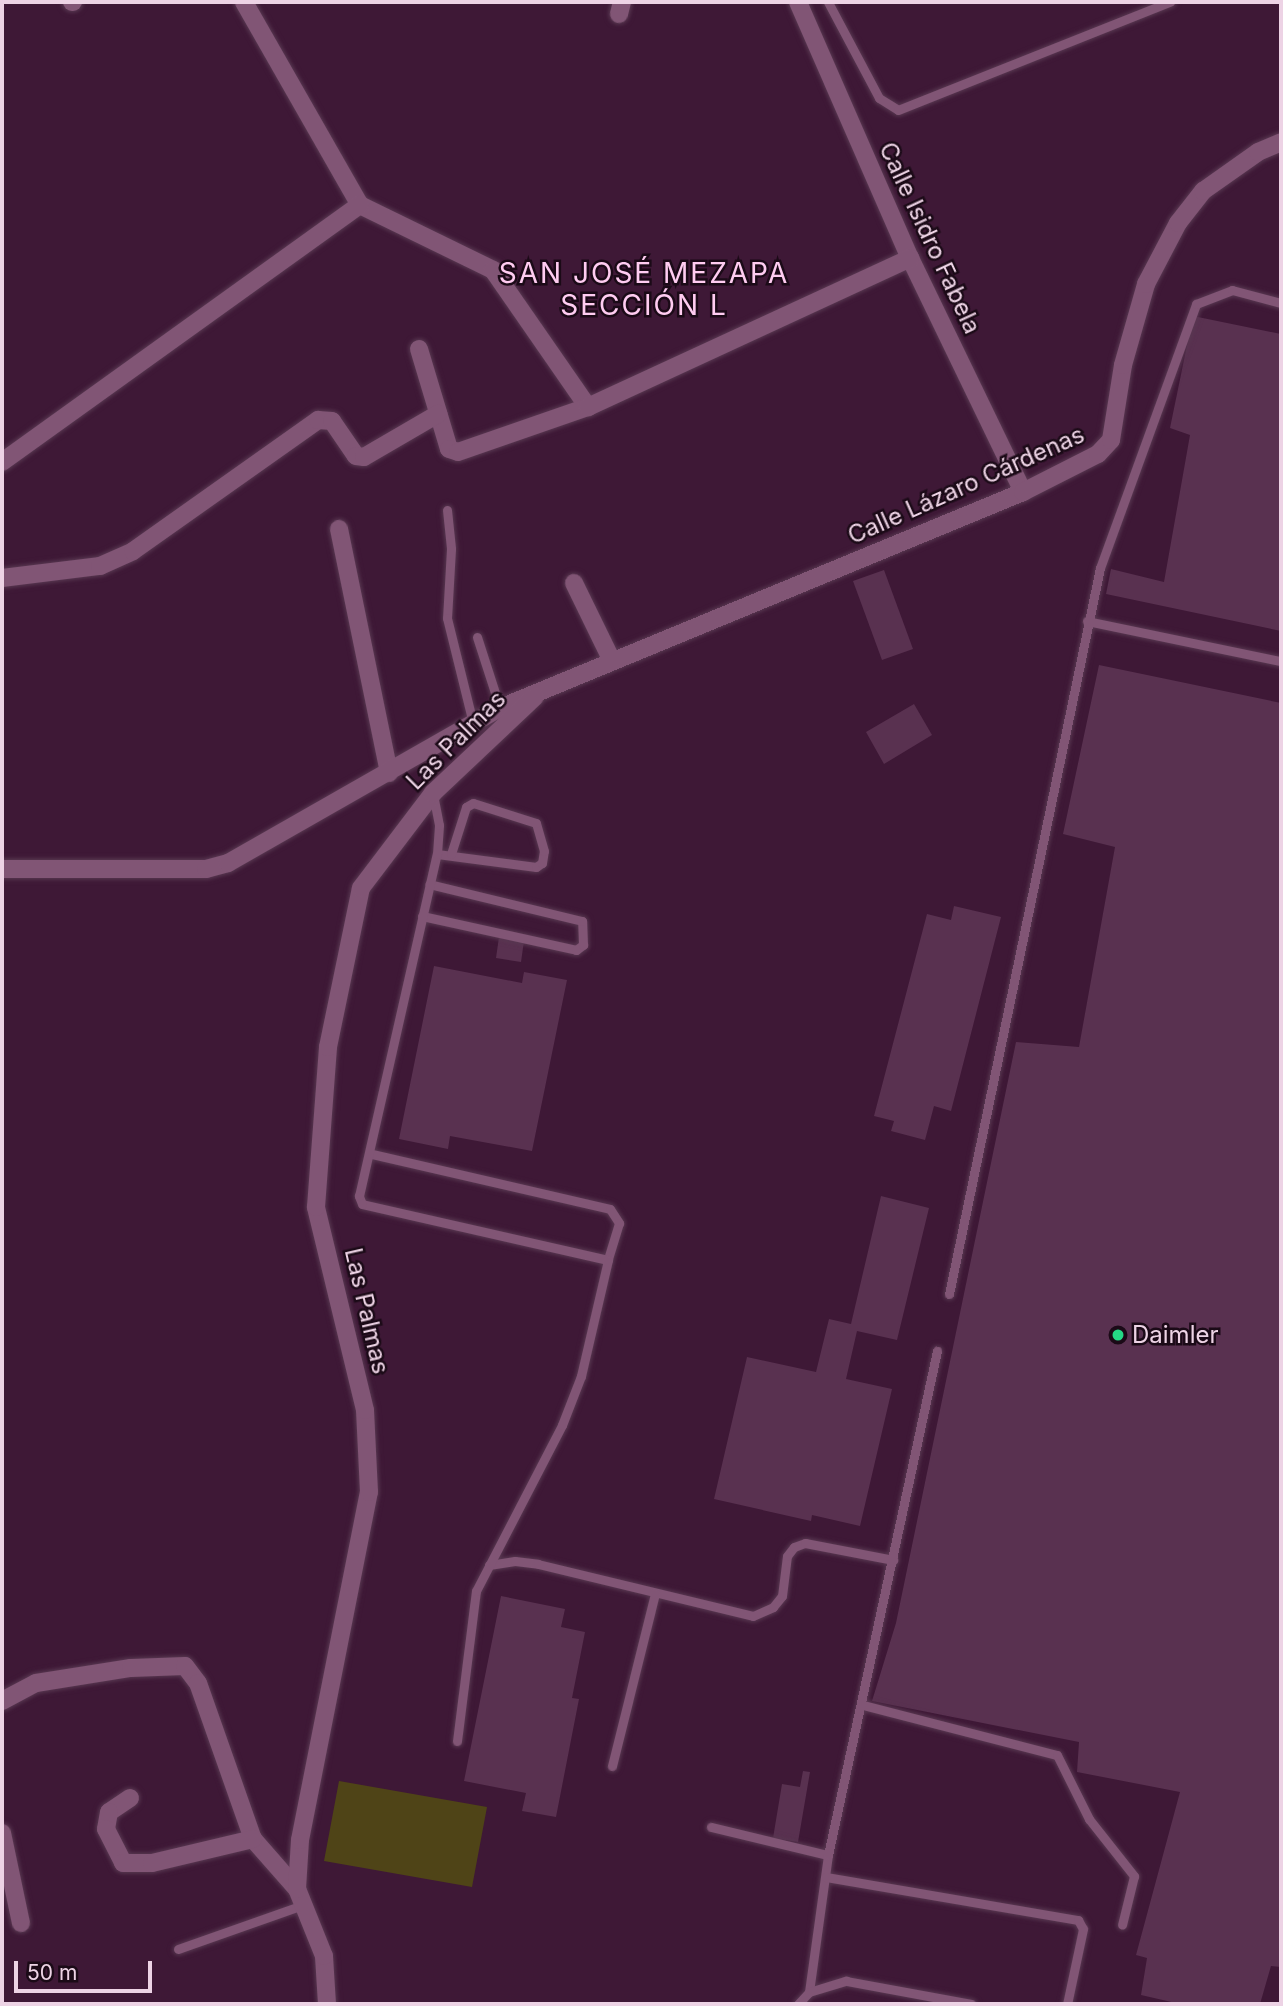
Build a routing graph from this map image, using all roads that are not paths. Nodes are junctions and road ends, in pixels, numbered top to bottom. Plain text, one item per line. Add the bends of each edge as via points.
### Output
1 (244, 2) edge
2 (798, 2) edge
3 (828, 2) edge
4 (1170, 2) edge
5 (1281, 142) edge
6 (360, 205) junction
7 (910, 258) junction
8 (1281, 303) edge
9 (419, 349) dead end
10 (589, 408) junction
11 (438, 414) junction
12 (2, 462) edge
13 (1023, 492) junction
14 (447, 510) dead end
15 (339, 529) dead end
16 (2, 578) edge
17 (574, 583) dead end
18 (1087, 621) junction
19 (477, 637) dead end
20 (611, 661) junction
21 (1281, 661) edge
22 (539, 692) junction
23 (500, 708) junction
24 (473, 723) junction
25 (389, 773) junction
26 (433, 793) junction
27 (437, 854) junction
28 (451, 855) junction
29 (2, 869) edge
30 (429, 884) junction
31 (422, 916) junction
32 (372, 1154) junction
33 (608, 1261) junction
34 (949, 1294) dead end
35 (937, 1351) dead end
36 (893, 1560) junction
37 (489, 1565) junction
38 (655, 1593) junction
39 (2, 1701) edge
40 (863, 1705) junction
41 (457, 1741) dead end
42 (612, 1766) dead end
43 (130, 1798) dead end
44 (711, 1827) dead end
45 (2, 1833) edge
46 (253, 1839) junction
47 (828, 1855) junction
48 (827, 1877) junction
49 (300, 1897) junction
50 (21, 1923) dead end
51 (1122, 1925) dead end
52 (178, 1949) dead end
53 (809, 1992) junction
54 (327, 2004) edge
55 (798, 2004) edge
56 (971, 2004) edge
57 (1067, 2004) edge

1 - 6 street
2 - 7 street, Calle Isidro Fabela
3 - 4 lane via 879,98 898,110
5 - 13 street, Calle Lázaro Cárdenas via 1258,152 1203,191 1178,223 1146,284 1123,365 1108,446
6 - 10 street via 493,270
6 - 12 street
7 - 10 street
7 - 13 street, Calle Isidro Fabela
8 - 18 lane via 1232,290 1196,304 1100,568
9 - 11 street
10 - 11 street via 458,452 449,449
11 - 16 street via 363,457 356,456 332,421 318,420 133,551 100,566
13 - 20 street, Calle Lázaro Cárdenas
14 - 24 lane via 451,549 447,618
15 - 25 street
17 - 20 street
18 - 21 lane
18 - 34 lane
19 - 23 lane
20 - 22 street, Calle Lázaro Cárdenas
22 - 23 street, Calle Lázaro Cárdenas
22 - 26 street, Las Palmas
23 - 24 street, Calle Lázaro Cárdenas
24 - 25 street, Calle Lázaro Cárdenas
25 - 29 street, Calle Lázaro Cárdenas via 250,854 206,870
26 - 27 lane via 439,825
26 - 49 street, Las Palmas via 358,895 328,1047 316,1207 365,1410 369,1492 302,1824
27 - 28 lane
27 - 30 lane
28 - 28 lane via 466,807 473,803 536,823 544,851 542,863 536,867
30 - 31 lane
30 - 31 lane via 582,921 583,945 576,950
31 - 32 lane
32 - 33 lane via 610,1209 619,1223
32 - 33 lane via 359,1196 365,1206
33 - 37 lane via 576,1388
35 - 36 lane
36 - 38 lane via 805,1543 794,1547 787,1556 782,1596 773,1607 753,1616
36 - 40 lane
37 - 38 lane via 538,1564
37 - 41 lane via 476,1591
38 - 42 lane
39 - 46 street via 36,1683 185,1665 198,1683
40 - 47 lane
40 - 51 lane via 1057,1755 1089,1819 1134,1876
43 - 46 street via 109,1812 106,1829 123,1863 152,1863
44 - 47 lane
45 - 50 street
46 - 49 street
47 - 48 lane
48 - 53 lane
48 - 57 lane via 1079,1920 1083,1929
49 - 52 lane
49 - 54 street, Las Palmas via 324,1956
53 - 55 lane
53 - 56 lane via 846,1982

